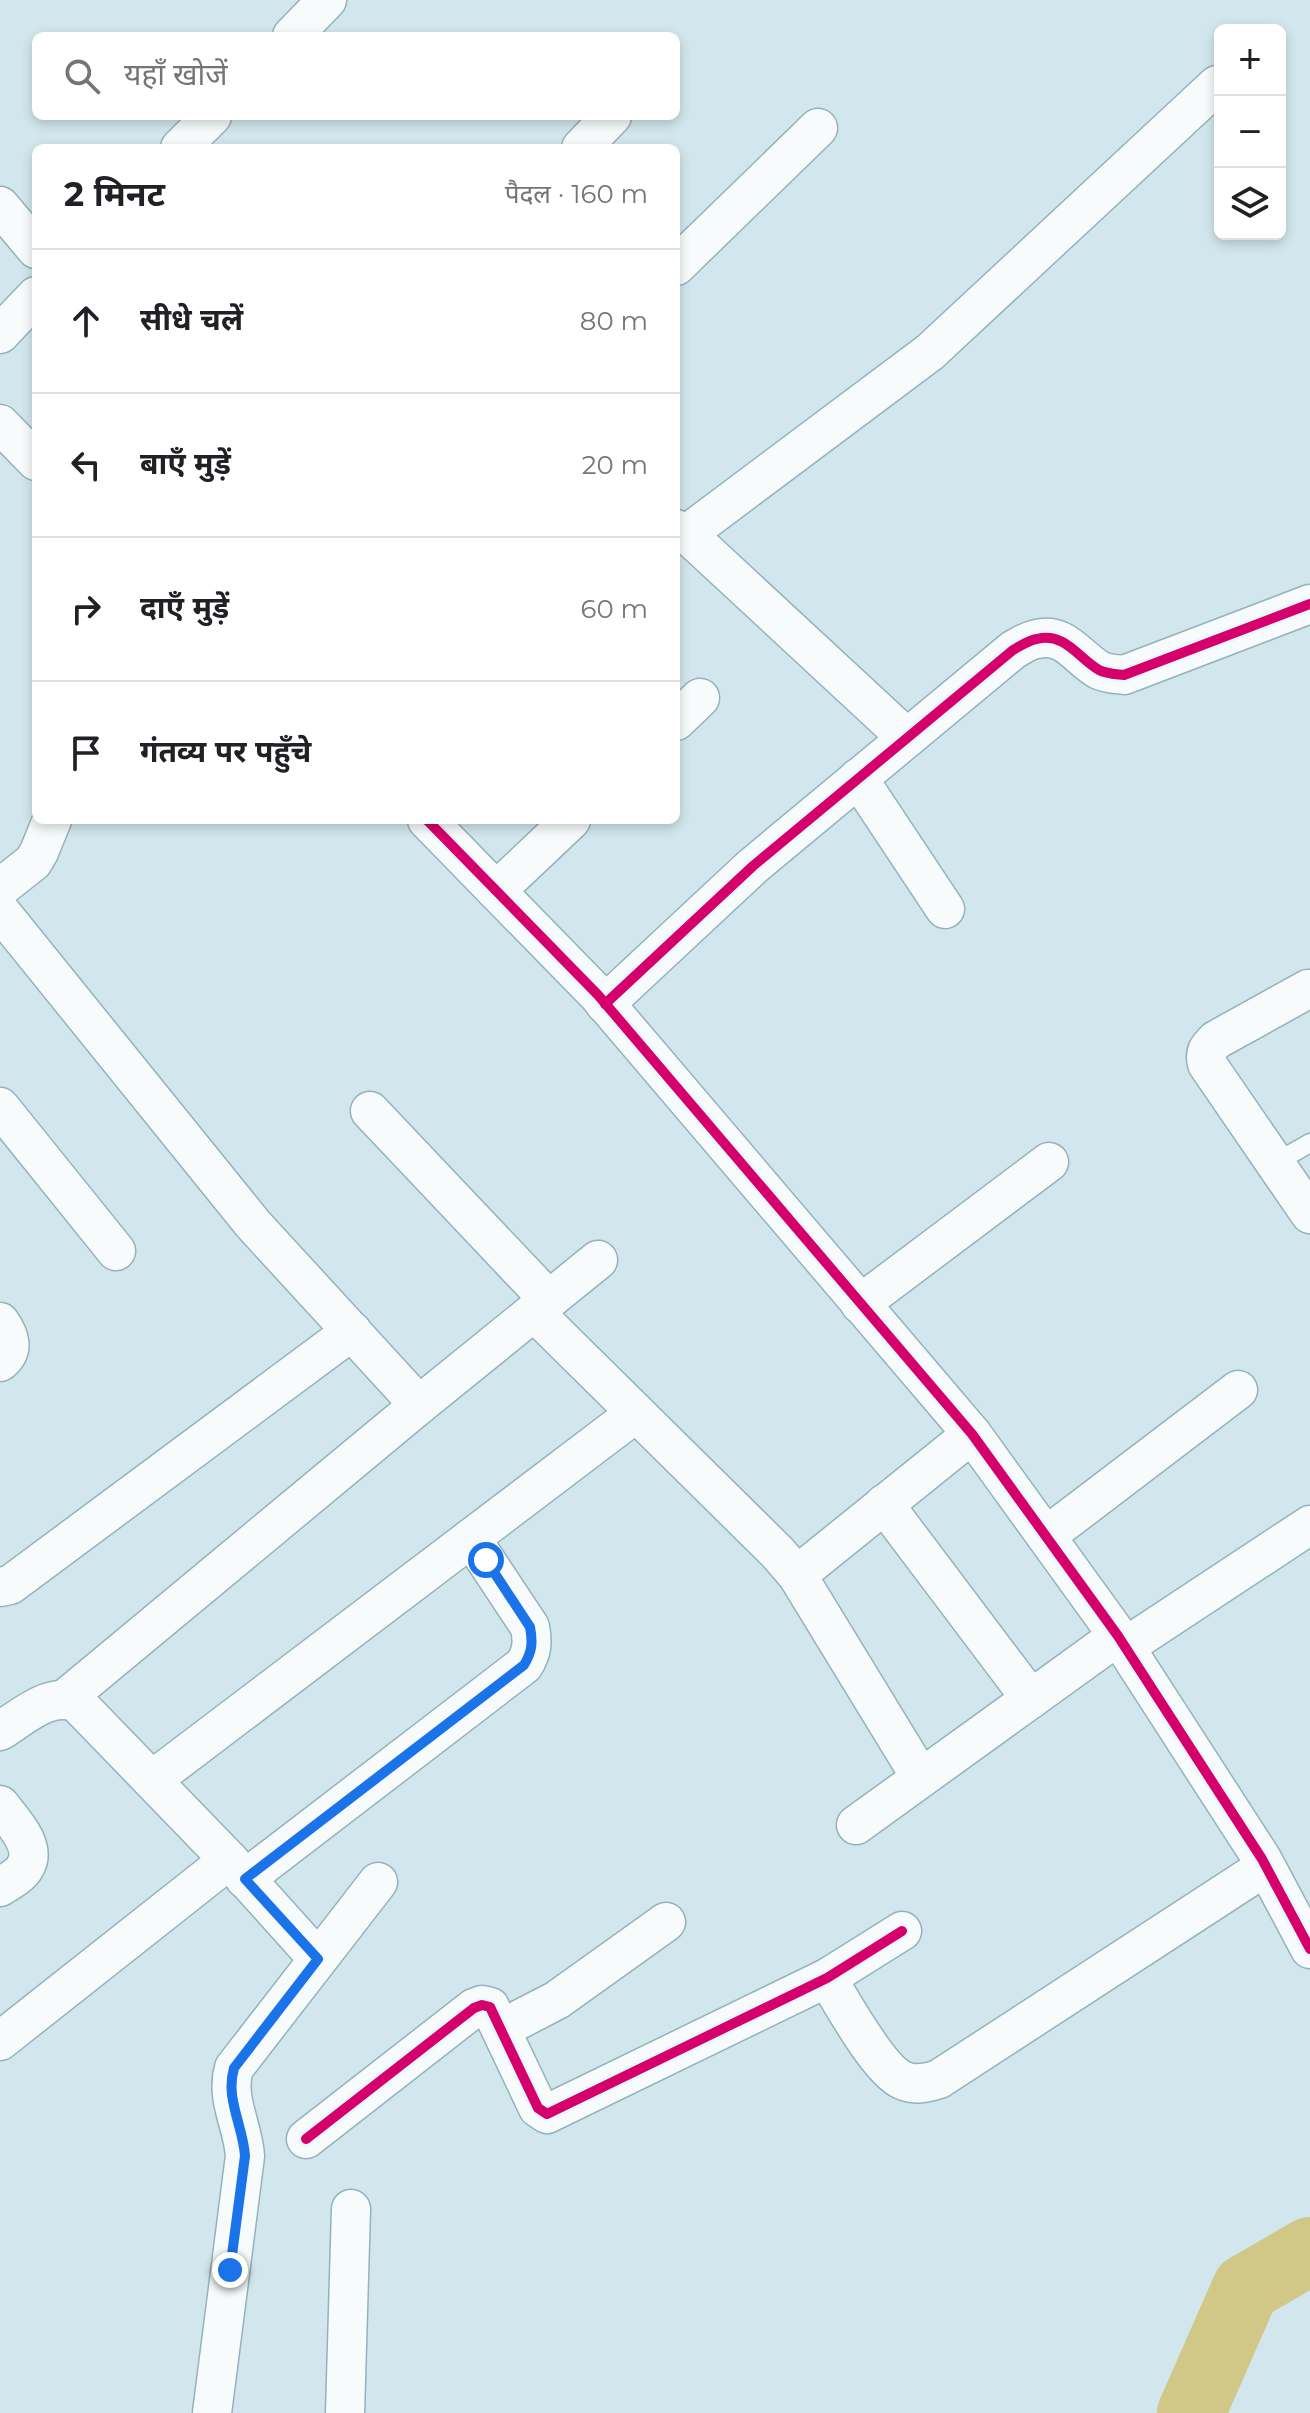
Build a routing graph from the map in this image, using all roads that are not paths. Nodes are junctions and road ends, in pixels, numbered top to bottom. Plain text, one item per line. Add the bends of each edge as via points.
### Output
1 (327, 0) edge
2 (296, 32) edge
3 (1214, 88) edge
4 (208, 120) edge
5 (608, 120) edge
6 (818, 128) dead end
7 (184, 144) edge
8 (585, 144) edge
9 (0, 206) edge
10 (32, 244) edge
11 (680, 262) edge
12 (32, 300) edge
13 (0, 334) edge
14 (0, 424) edge
15 (32, 457) edge
16 (682, 532) edge
17 (1310, 604) edge
18 (907, 738) junction
19 (858, 778) junction
20 (50, 824) edge
21 (431, 824) edge
22 (567, 824) edge
23 (0, 888) edge
24 (496, 891) junction
25 (945, 909) dead end
26 (0, 911) edge
27 (1308, 989) edge
28 (605, 1004) junction
29 (0, 1107) edge
30 (370, 1111) dead end
31 (1310, 1143) edge
32 (1049, 1162) dead end
33 (1275, 1163) junction
34 (1310, 1214) edge
35 (116, 1251) dead end
36 (598, 1260) dead end
37 (860, 1304) junction
38 (542, 1306) junction
39 (0, 1322) edge
40 (352, 1331) junction
41 (0, 1362) edge
42 (1238, 1390) dead end
43 (419, 1405) junction
44 (636, 1413) junction
45 (972, 1434) junction
46 (884, 1504) junction
47 (1310, 1525) edge
48 (1046, 1536) junction
49 (471, 1538) junction
50 (797, 1575) junction
51 (0, 1587) edge
52 (1121, 1641) junction
53 (66, 1698) junction
54 (1031, 1699) junction
55 (0, 1731) edge
56 (921, 1778) junction
57 (152, 1780) junction
58 (0, 1805) edge
59 (856, 1825) dead end
60 (1265, 1867) junction
61 (237, 1870) junction
62 (378, 1882) dead end
63 (0, 1887) edge
64 (666, 1922) dead end
65 (902, 1931) dead end
66 (1308, 1938) edge
67 (318, 1959) junction
68 (827, 1978) junction
69 (501, 2029) junction
70 (0, 2041) edge
71 (306, 2139) dead end
72 (351, 2209) dead end
73 (212, 2413) edge
74 (345, 2413) edge

1 - 2 street
3 - 16 street via 930,352
4 - 7 street
5 - 8 street
6 - 11 street
9 - 10 street
12 - 13 street
14 - 15 street
16 - 18 street
17 - 18 street via 1124,675 1098,670 1057,639 1038,638 1013,650
18 - 19 street
19 - 25 street
19 - 28 street via 753,866
20 - 23 street via 33,862
21 - 24 street
22 - 24 street
24 - 28 street
26 - 40 street via 253,1224
27 - 33 street via 1216,1040 1205,1055
28 - 37 street
29 - 35 street
30 - 38 street
31 - 33 lane
32 - 37 street
33 - 34 street
36 - 38 street
37 - 45 street
38 - 43 street
38 - 44 street
39 - 41 street via 10,1346
40 - 43 street
40 - 51 street via 10,1585
42 - 48 street
43 - 53 street
44 - 49 street
44 - 50 street
45 - 46 street
45 - 48 street
46 - 50 street
46 - 54 street
47 - 52 street
48 - 52 street
49 - 57 street
49 - 61 street via 530,1627 531,1653 524,1665
50 - 56 street
52 - 54 street
52 - 60 street
53 - 55 street via 52,1700
53 - 57 street via 89,1713
54 - 56 street
56 - 59 street
57 - 61 street
58 - 63 street via 27,1843 29,1857 25,1869
60 - 66 street
60 - 68 street via 939,2079 922,2084 902,2080 884,2066
61 - 67 street
61 - 70 street
62 - 67 street
64 - 69 street via 557,2000
65 - 68 street
67 - 73 street via 234,2068 230,2083 245,2156
68 - 69 street via 547,2114 538,2108
69 - 71 street via 490,2007 474,2008
72 - 74 street

